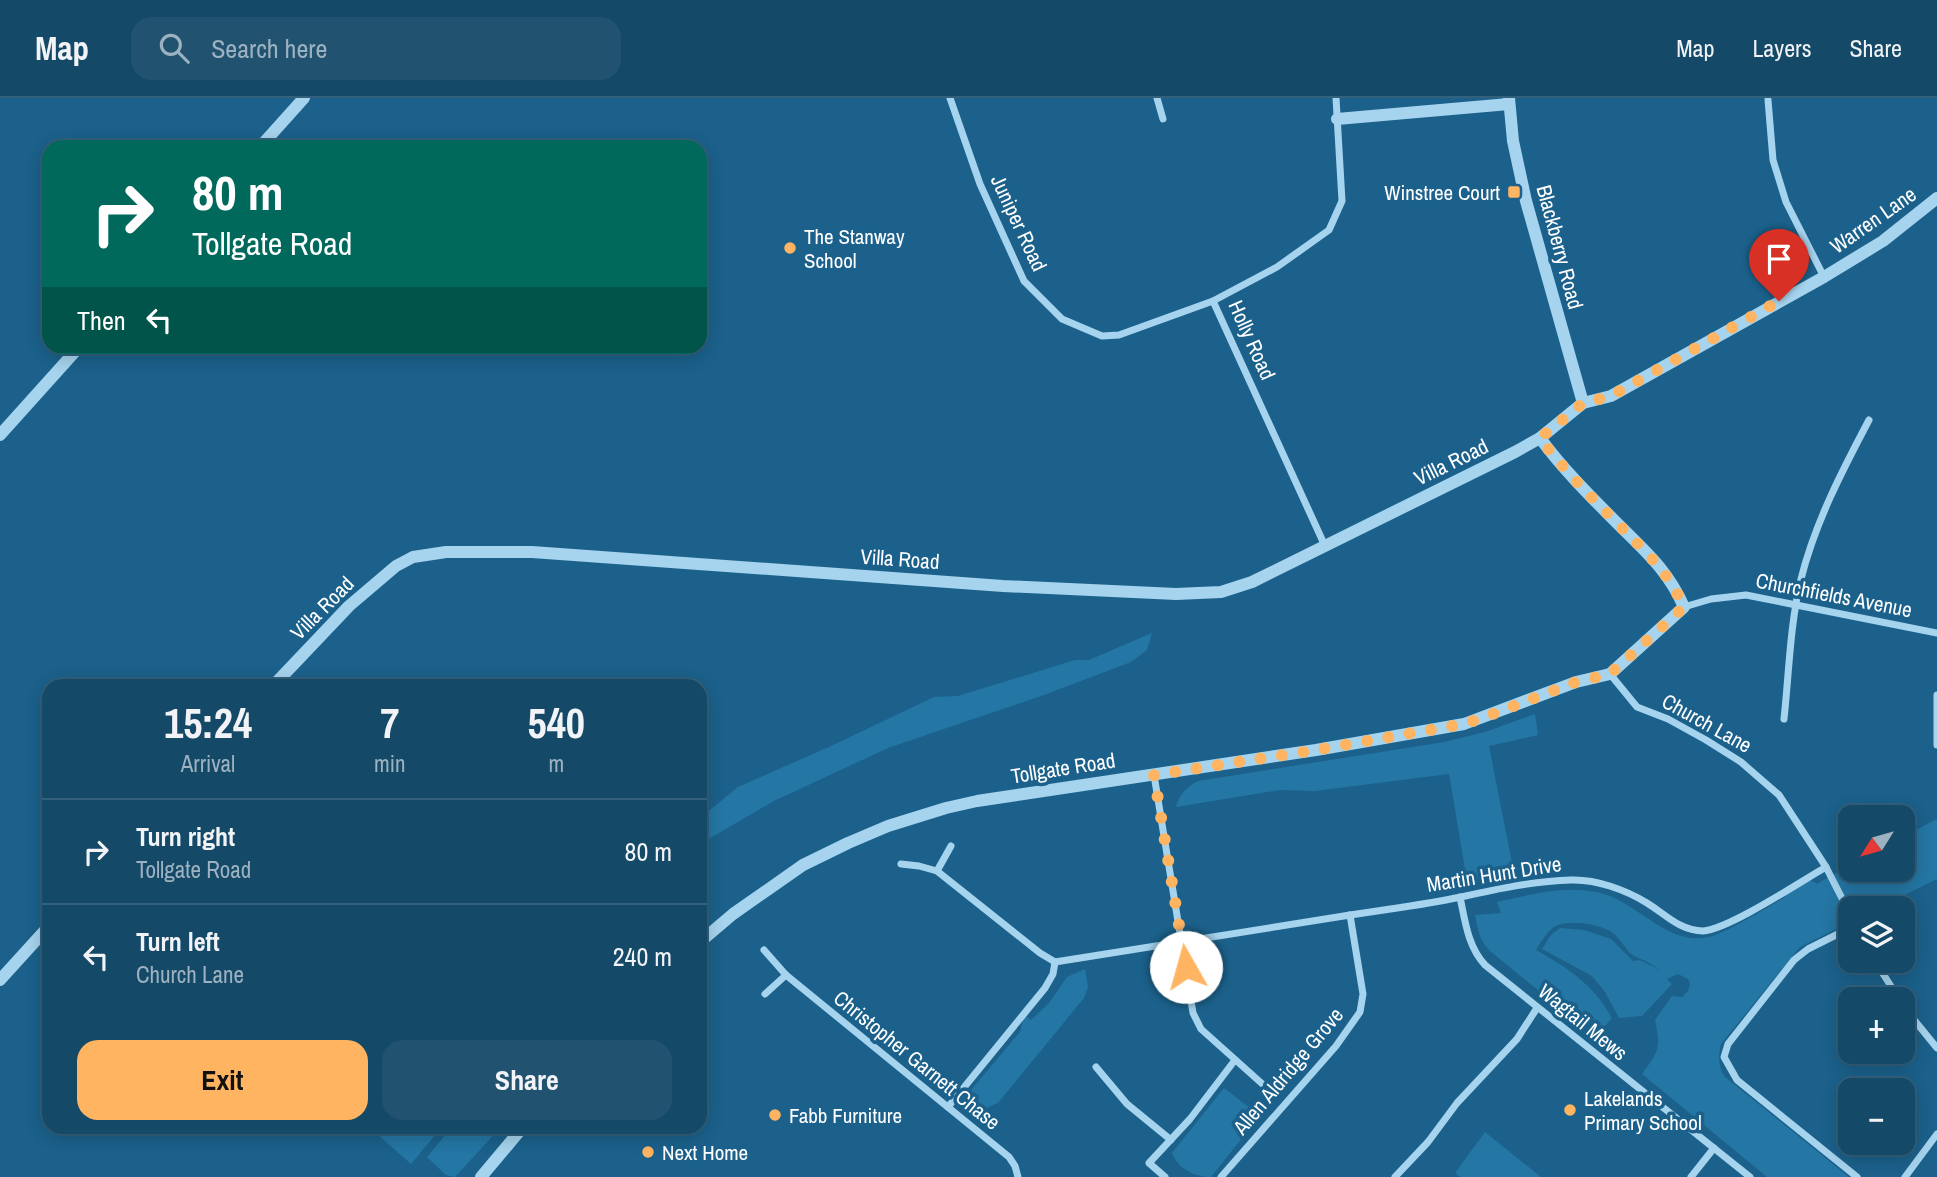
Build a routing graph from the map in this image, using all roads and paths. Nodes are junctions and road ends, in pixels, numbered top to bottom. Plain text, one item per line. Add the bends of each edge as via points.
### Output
1 (304, 98) edge
2 (950, 98) edge
3 (1157, 98) edge
4 (1336, 98) edge
5 (1768, 100) dead end
6 (1509, 101) edge
7 (1163, 119) dead end
8 (1337, 119) junction
9 (266, 140) edge
10 (1937, 198) edge
11 (1824, 277) junction
12 (1213, 301) junction
13 (73, 354) edge
14 (1583, 403) junction
15 (1869, 420) dead end
16 (0, 435) edge
17 (1540, 438) junction
18 (1325, 546) junction
19 (1796, 604) junction
20 (1684, 607) junction
21 (1937, 633) edge
22 (1610, 674) junction
23 (280, 679) edge
24 (1937, 695) edge
25 (1784, 719) dead end
26 (1937, 746) edge
27 (1154, 775) junction
28 (951, 846) dead end
29 (901, 864) dead end
30 (1826, 867) junction
31 (937, 871) junction
32 (1841, 896) edge
33 (1460, 897) junction
34 (1350, 915) junction
35 (42, 934) edge
36 (1838, 934) edge
37 (707, 936) edge
38 (1183, 941) junction
39 (764, 950) dead end
40 (1055, 962) junction
41 (786, 975) junction
42 (0, 980) edge
43 (765, 994) dead end
44 (1537, 1007) junction
45 (1915, 1020) edge
46 (1937, 1048) edge
47 (1235, 1060) junction
48 (1096, 1067) dead end
49 (1268, 1088) dead end
50 (948, 1107) junction
51 (517, 1134) edge
52 (1937, 1134) edge
53 (1171, 1140) junction
54 (1714, 1148) junction
55 (481, 1177) edge
56 (1018, 1177) edge
57 (1165, 1177) edge
58 (1221, 1177) edge
59 (1395, 1177) edge
60 (1691, 1177) edge
61 (1751, 1177) edge
62 (1857, 1177) edge
63 (1905, 1177) edge

1 - 9 street
2 - 12 street, Juniper Road via 980,184 1024,281 1062,319 1102,336 1119,335
3 - 7 street
4 - 8 street, Holly Road
5 - 11 street via 1773,160 1786,202
6 - 8 street
6 - 14 street, Blackberry Road via 1526,201
8 - 12 street, Holly Road via 1342,201 1329,230 1277,267
10 - 11 street, Warren Lane via 1883,241
11 - 14 street, Warren Lane via 1611,396
12 - 18 street, Holly Road
13 - 16 street
14 - 17 street, Warren Lane
15 - 19 street via 1821,519
17 - 18 street, Villa Road
17 - 20 street via 1674,583
18 - 23 street, Villa Road via 1252,582 1222,592 1192,594 1003,586 532,552 446,552 413,557 396,566 349,606
19 - 20 street, Churchfields Avenue via 1746,595
19 - 21 street, Churchfields Avenue
19 - 25 street
20 - 22 street, Tollgate Road
22 - 27 street, Tollgate Road via 1464,724
22 - 30 street, Church Lane via 1637,707 1706,740 1779,795
24 - 26 street
27 - 37 street, Tollgate Road via 977,801 888,827 803,865
27 - 38 street
28 - 31 street
29 - 31 street
30 - 32 street, Church Lane
30 - 33 street, Martin Hunt Drive via 1716,929 1702,931 1673,922 1634,895 1574,880
31 - 40 street
33 - 34 street, Martin Hunt Drive
33 - 44 street, Wagtail Mews via 1469,939 1479,959
34 - 38 street, Martin Hunt Drive
34 - 58 street, Allen Aldridge Grove via 1363,994 1360,1012 1336,1046
35 - 42 street
36 - 62 street via 1794,960 1728,1044 1724,1057 1737,1080
38 - 40 street, Martin Hunt Drive
38 - 47 street via 1193,1013 1201,1029
39 - 41 street, Christopher Garnett Chase
40 - 50 street via 1045,988
41 - 43 street
41 - 50 street, Christopher Garnett Chase
44 - 54 street, Wagtail Mews
44 - 59 street via 1517,1039
45 - 46 street
47 - 49 street
47 - 53 street
48 - 53 street via 1127,1104
50 - 56 street, Christopher Garnett Chase via 1009,1157
51 - 55 street
52 - 63 street
53 - 57 street via 1149,1163
54 - 60 street
54 - 61 street, Wagtail Mews

